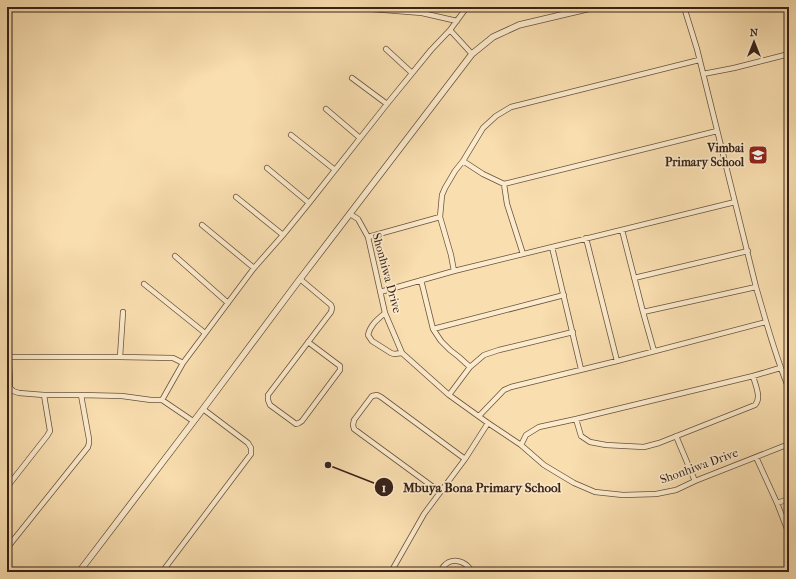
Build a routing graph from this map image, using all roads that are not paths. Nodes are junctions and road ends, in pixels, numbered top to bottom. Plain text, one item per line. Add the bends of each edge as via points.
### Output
1 (347, 7) edge
2 (467, 7) edge
3 (595, 7) edge
4 (684, 7) edge
5 (581, 9) edge
6 (457, 21) junction
7 (450, 30) junction
8 (386, 49) dead end
9 (472, 54) junction
10 (789, 54) edge
11 (699, 60) junction
12 (412, 73) junction
13 (703, 74) junction
14 (352, 78) dead end
15 (387, 104) junction
16 (326, 109) dead end
17 (717, 131) junction
18 (291, 135) dead end
19 (360, 138) junction
20 (463, 161) junction
21 (267, 168) dead end
22 (335, 170) junction
23 (504, 184) junction
24 (236, 198) dead end
25 (735, 202) junction
26 (309, 203) junction
27 (350, 214) junction
28 (440, 217) junction
29 (202, 225) dead end
30 (622, 230) junction
31 (283, 235) junction
32 (368, 237) junction
33 (586, 238) junction
34 (552, 247) junction
35 (748, 251) junction
36 (522, 254) junction
37 (175, 256) dead end
38 (254, 268) junction
39 (454, 271) junction
40 (634, 278) junction
41 (300, 279) junction
42 (421, 280) junction
43 (144, 284) dead end
44 (756, 287) junction
45 (380, 292) junction
46 (564, 295) junction
47 (228, 303) junction
48 (123, 312) dead end
49 (643, 312) junction
50 (385, 313) junction
51 (766, 322) junction
52 (433, 329) junction
53 (573, 332) junction
54 (205, 334) junction
55 (308, 342) junction
56 (654, 351) junction
57 (402, 353) junction
58 (8, 357) edge
59 (120, 357) junction
60 (617, 361) junction
61 (183, 363) junction
62 (470, 367) junction
63 (780, 368) junction
64 (582, 369) junction
65 (753, 376) junction
66 (789, 389) edge
67 (44, 395) junction
68 (81, 395) junction
69 (449, 395) junction
70 (162, 400) junction
71 (203, 409) junction
72 (479, 416) junction
73 (576, 419) junction
74 (193, 421) junction
75 (488, 423) junction
76 (676, 436) junction
77 (789, 444) edge
78 (520, 445) junction
79 (756, 457) junction
80 (465, 459) junction
81 (695, 481) junction
82 (7, 487) edge
83 (440, 492) junction
84 (789, 499) edge
85 (777, 503) junction
86 (789, 534) edge
87 (7, 548) edge
88 (80, 571) edge
89 (162, 572) edge
90 (391, 572) edge
91 (440, 572) edge
92 (472, 572) edge

1 - 6 street via 422,13
2 - 6 street
3 - 5 street
4 - 11 street
5 - 9 street via 519,25 493,38
6 - 7 street
7 - 9 street
7 - 12 street
8 - 12 street
9 - 27 street
10 - 13 street
11 - 13 street
11 - 20 street via 511,107 483,128
12 - 15 street
13 - 17 street
14 - 15 street
15 - 19 street
16 - 19 street
17 - 23 street
17 - 25 street
18 - 22 street
19 - 22 street
20 - 23 street
20 - 28 street via 442,195
21 - 26 street
22 - 26 street
23 - 36 street via 507,204
24 - 31 street
25 - 30 street
25 - 35 street
26 - 31 street
27 - 32 street, Shonhiwa Drive via 358,219
27 - 41 street
28 - 32 street
28 - 39 street
29 - 38 street
30 - 33 street
30 - 40 street
31 - 38 street
32 - 45 street, Shonhiwa Drive
33 - 34 street
33 - 60 street
34 - 36 street
34 - 46 street
35 - 40 street
35 - 44 street
36 - 39 street
37 - 47 street
38 - 47 street
39 - 42 street
40 - 49 street
41 - 55 street via 332,308
41 - 71 street
42 - 45 street
42 - 52 street
43 - 54 street
44 - 49 street
44 - 51 street
45 - 50 street, Shonhiwa Drive
46 - 52 street
46 - 53 street
47 - 54 street
48 - 59 street
49 - 56 street
50 - 57 street, Shonhiwa Drive
50 - 57 street via 374,323 368,335 372,341 391,353
51 - 56 street
51 - 63 street
52 - 62 street via 450,350
53 - 62 street via 499,350 484,356
53 - 64 street
54 - 61 street
55 - 55 street via 268,395 270,405 296,424 302,421 340,370 340,366
56 - 60 street
57 - 69 street, Shonhiwa Drive
58 - 59 street
58 - 67 street via 10,387 13,391
59 - 61 street via 173,358
60 - 64 street
61 - 70 street
62 - 69 street
63 - 65 street
63 - 66 street
64 - 72 street via 504,390
65 - 73 street
65 - 76 street via 758,398 755,405
67 - 68 street
67 - 82 street via 50,430
68 - 70 street
68 - 87 street via 89,439 88,447
69 - 72 street, Shonhiwa Drive
70 - 74 street
71 - 74 street
71 - 89 street via 248,443 251,454
72 - 75 street, Shonhiwa Drive
73 - 76 street via 581,436 596,444 644,447
73 - 78 street via 539,427 526,435
74 - 88 street
75 - 78 street, Shonhiwa Drive
75 - 80 street
76 - 81 street
77 - 79 street, Shonhiwa Drive
78 - 81 street, Shonhiwa Drive via 544,465 595,492 623,495 656,494 676,490
79 - 81 street, Shonhiwa Drive
79 - 85 street
80 - 83 street
80 - 83 street via 381,397 372,396 354,420 354,429
83 - 90 street via 424,514
84 - 85 street
85 - 86 street
91 - 92 street via 444,565 456,561 462,562

